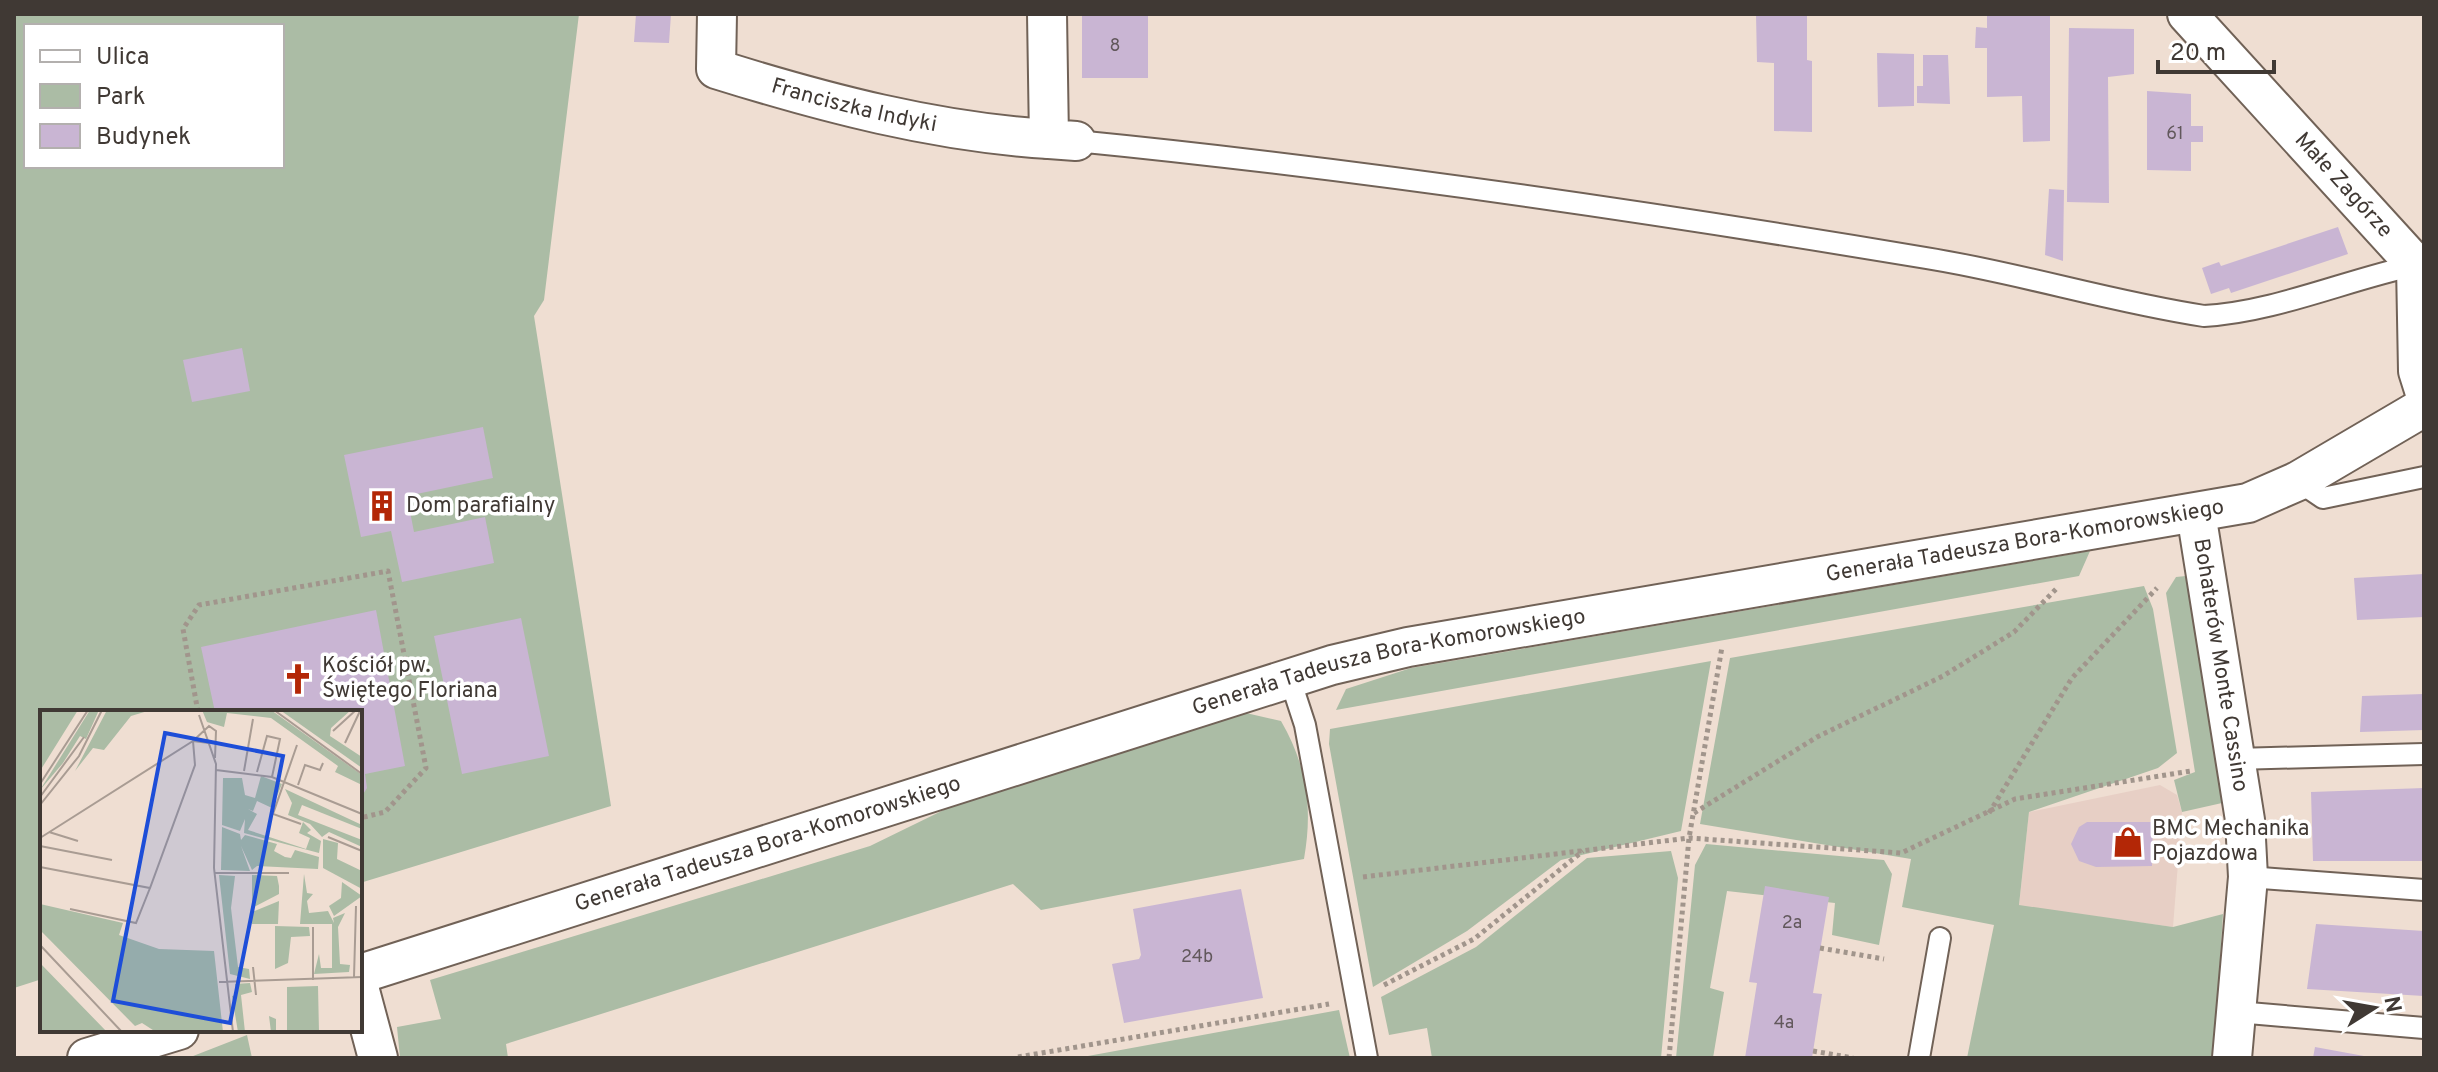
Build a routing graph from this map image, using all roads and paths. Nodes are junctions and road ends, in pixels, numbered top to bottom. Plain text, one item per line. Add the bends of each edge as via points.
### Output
1 (717, 14) edge
2 (1047, 14) edge
3 (2187, 14) edge
4 (1063, 140) junction
5 (2420, 269) edge
6 (2424, 390) edge
7 (2424, 407) edge
8 (2424, 477) edge
9 (2298, 481) junction
10 (2196, 513) junction
11 (2057, 588) dead end
12 (2157, 588) dead end
13 (1722, 647) dead end
14 (1289, 676) junction
15 (198, 710) edge
16 (2424, 754) edge
17 (2236, 759) junction
18 (2191, 771) dead end
19 (1694, 813) junction
20 (1988, 814) junction
21 (362, 818) edge
22 (1689, 838) junction
23 (1584, 850) junction
24 (2248, 877) junction
25 (1334, 880) junction
26 (2424, 890) edge
27 (1940, 938) dead end
28 (1820, 948) dead end
29 (1884, 959) dead end
30 (362, 973) edge
31 (362, 998) edge
32 (1356, 999) junction
33 (2237, 1012) junction
34 (2424, 1028) edge
35 (172, 1032) edge
36 (1813, 1051) dead end
37 (1018, 1057) edge
38 (87, 1058) edge
39 (378, 1058) edge
40 (1367, 1058) edge
41 (1669, 1058) edge
42 (1853, 1058) edge
43 (1919, 1058) edge
44 (2232, 1058) edge

1 - 4 street, Franciszka Indyki via 716,69 929,126
2 - 4 street
3 - 5 street, Małe Zagórze
4 - 5 lane via 1315,165 1639,213 1930,258 2204,316 2233,314
5 - 6 street via 2418,371
7 - 9 street, Generała Tadeusza Bora-Komorowskiego
8 - 9 lane via 2323,498
9 - 10 street, Generała Tadeusza Bora-Komorowskiego via 2248,503
10 - 14 street, Generała Tadeusza Bora-Komorowskiego via 1408,647
10 - 17 street, Bohaterów Monte Cassino
11 - 19 path via 2014,632 1943,676 1817,737
12 - 20 path via 2072,678
13 - 19 path
14 - 25 lane via 1305,725
14 - 30 street, Generała Tadeusza Bora-Komorowskiego
15 - 21 path via 183,629 199,605 388,571 426,768 385,812
16 - 17 lane
17 - 24 street, Bohaterów Monte Cassino
18 - 20 path via 2015,799
19 - 22 path
20 - 22 path via 1901,853
22 - 23 path
22 - 41 path
23 - 25 path
23 - 32 path via 1474,939
24 - 26 lane
24 - 33 street, Bohaterów Monte Cassino
25 - 32 lane
27 - 43 lane
28 - 29 path
31 - 39 street
32 - 37 path
32 - 40 lane
33 - 34 lane
33 - 44 street, Bohaterów Monte Cassino
35 - 38 street
36 - 42 path

